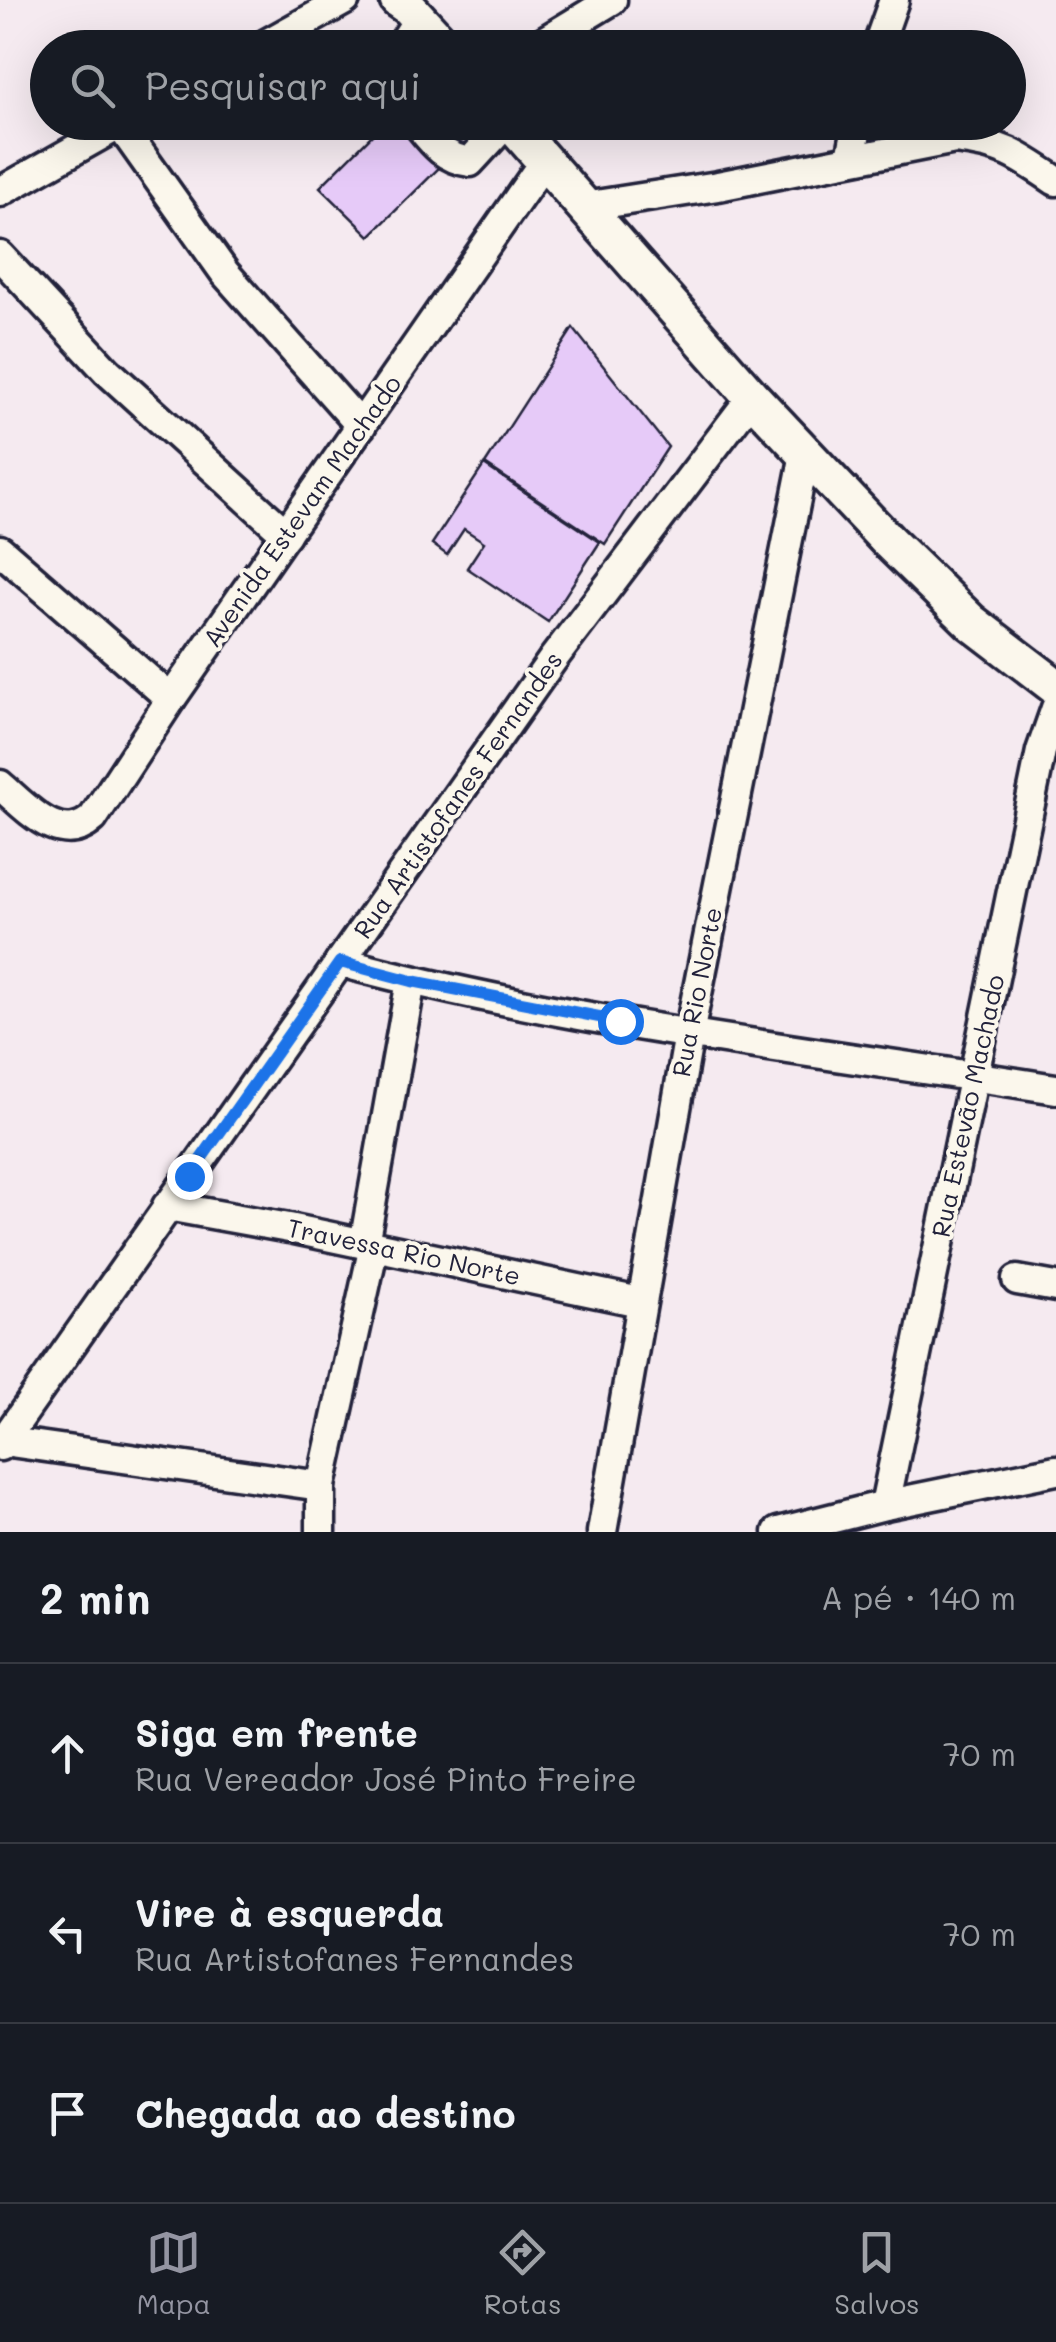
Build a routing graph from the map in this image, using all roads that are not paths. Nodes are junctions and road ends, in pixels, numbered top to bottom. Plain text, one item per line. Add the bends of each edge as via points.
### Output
1 (344, 0) edge
2 (612, 0) edge
3 (894, 0) edge
4 (291, 30) edge
5 (563, 30) edge
6 (883, 30) edge
7 (93, 140) edge
8 (133, 140) edge
9 (431, 140) edge
10 (491, 140) edge
11 (523, 140) edge
12 (854, 140) edge
13 (850, 158) junction
14 (543, 163) junction
15 (1056, 181) edge
16 (0, 192) edge
17 (583, 207) junction
18 (0, 256) edge
19 (752, 397) junction
20 (361, 426) junction
21 (805, 454) junction
22 (286, 534) junction
23 (0, 550) edge
24 (1056, 687) edge
25 (171, 699) junction
26 (1056, 708) edge
27 (0, 785) edge
28 (340, 962) junction
29 (412, 981) junction
30 (689, 1034) junction
31 (974, 1076) junction
32 (1056, 1090) edge
33 (167, 1206) junction
34 (369, 1245) junction
35 (1018, 1280) dead end
36 (1056, 1286) edge
37 (640, 1302) junction
38 (1, 1444) edge
39 (1056, 1470) edge
40 (320, 1486) junction
41 (885, 1505) junction
42 (321, 1532) edge
43 (602, 1532) edge
44 (780, 1532) edge

1 - 4 street
2 - 5 street
3 - 6 street
7 - 16 street
8 - 20 street via 225,273
9 - 10 street via 454,160 470,162
11 - 14 main road
12 - 13 street
13 - 15 street via 955,140 992,143
13 - 17 street
14 - 17 main road
14 - 20 street, Avenida Estevam Machado
17 - 19 main road
18 - 22 street via 107,371
19 - 21 main road
19 - 28 street, Rua Artistofanes Fernandes via 553,659
20 - 22 street, Avenida Estevam Machado
21 - 24 main road via 971,622
21 - 30 street, Rua Rio Norte
22 - 25 street, Avenida Estevam Machado
23 - 25 street
25 - 27 street, Avenida Estevam Machado via 84,826 45,823
26 - 31 street, Rua Estevão Machado via 1041,750
28 - 29 street
28 - 33 street, Rua Artistofanes Fernandes
29 - 30 street
29 - 34 street
30 - 31 street
30 - 37 street, Rua Rio Norte
31 - 32 street
31 - 41 street, Rua Estevão Machado
33 - 34 street, Travessa Rio Norte
33 - 38 street, Rua Artistofanes Fernandes
34 - 37 street, Travessa Rio Norte
34 - 40 street
35 - 36 street
37 - 43 street, Rua Rio Norte
38 - 40 street
39 - 41 street
40 - 42 street
41 - 44 street

